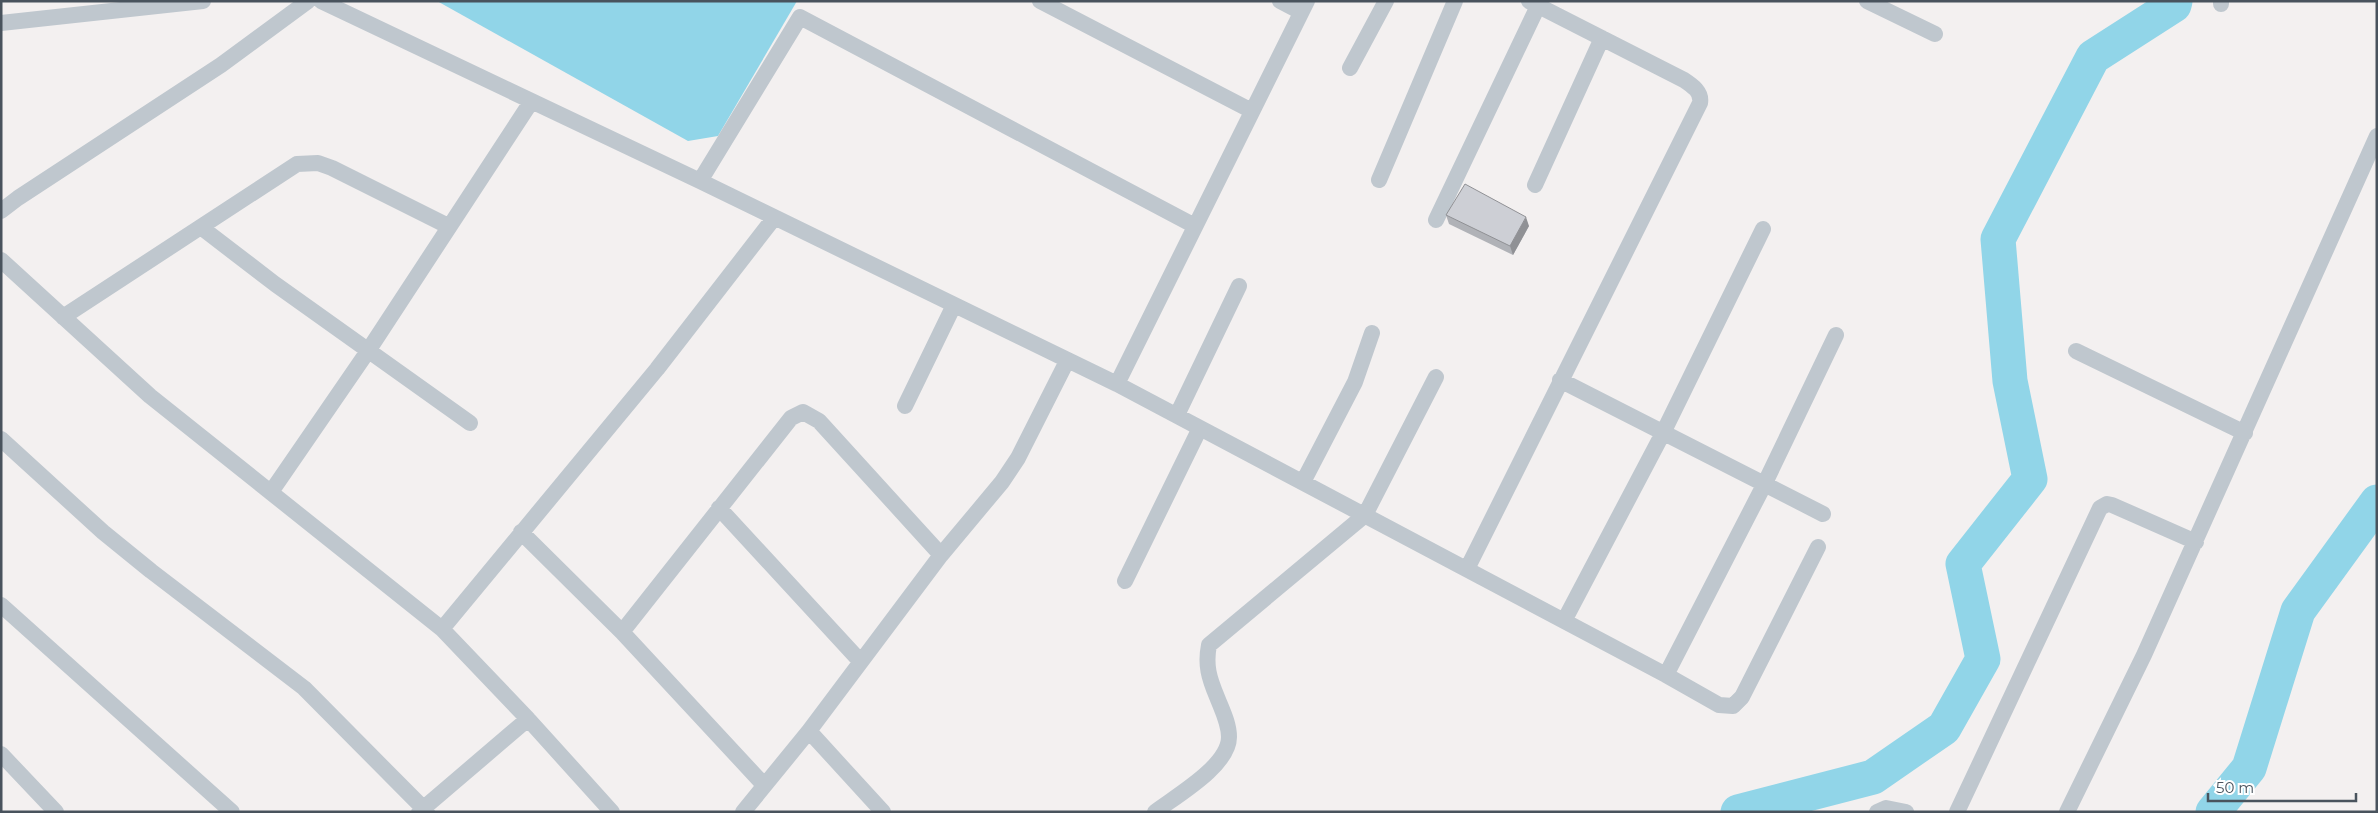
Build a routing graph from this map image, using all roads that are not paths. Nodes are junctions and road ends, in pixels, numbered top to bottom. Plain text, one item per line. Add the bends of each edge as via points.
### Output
1 (203, 1) edge
2 (308, 1) edge
3 (322, 1) edge
4 (1040, 1) edge
5 (1280, 1) edge
6 (1386, 1) edge
7 (1455, 1) edge
8 (1867, 1) edge
9 (1534, 4) edge
10 (1304, 7) edge
11 (1, 23) edge
12 (1935, 34) dead end
13 (1602, 38) junction
14 (1350, 68) dead end
15 (531, 102) junction
16 (1252, 111) junction
17 (2377, 136) edge
18 (1379, 180) dead end
19 (700, 181) junction
20 (1534, 185) dead end
21 (1, 211) edge
22 (774, 218) junction
23 (1436, 220) dead end
24 (448, 226) junction
25 (1195, 226) junction
26 (202, 228) junction
27 (1763, 229) dead end
28 (1, 260) edge
29 (1239, 286) dead end
30 (954, 305) junction
31 (63, 317) junction
32 (1372, 333) dead end
33 (1836, 335) dead end
34 (368, 351) junction
35 (2076, 351) dead end
36 (1067, 361) junction
37 (1436, 377) dead end
38 (1560, 380) junction
39 (1117, 384) junction
40 (905, 406) dead end
41 (1177, 415) junction
42 (470, 423) dead end
43 (1200, 428) junction
44 (1663, 433) junction
45 (2245, 433) junction
46 (1, 439) edge
47 (1303, 482) junction
48 (1764, 484) junction
49 (270, 492) junction
50 (719, 508) junction
51 (1823, 514) dead end
52 (1365, 515) junction
53 (521, 532) junction
54 (2196, 542) junction
55 (1818, 546) dead end
56 (942, 555) junction
57 (1467, 569) junction
58 (1124, 581) dead end
59 (1, 605) edge
60 (1564, 621) junction
61 (442, 629) junction
62 (622, 632) junction
63 (860, 661) junction
64 (1666, 675) junction
65 (528, 719) junction
66 (808, 730) junction
67 (1, 754) edge
68 (764, 785) junction
69 (423, 810) edge
70 (56, 812) edge
71 (232, 812) edge
72 (612, 812) edge
73 (743, 812) edge
74 (883, 812) edge
75 (1155, 812) edge
76 (1878, 812) edge
77 (1906, 812) edge
78 (1957, 812) edge
79 (2067, 812) edge

1 - 11 street
2 - 21 street via 221,65
3 - 15 street
4 - 16 street
5 - 10 street
6 - 14 street
7 - 18 street
8 - 12 street
9 - 13 street
9 - 23 street
10 - 16 street
13 - 20 street
13 - 38 street via 1684,80 1698,91 1701,98
15 - 19 street
15 - 24 street
16 - 25 street
17 - 45 street
19 - 22 street
19 - 25 street via 800,17
22 - 30 street
22 - 53 street via 657,368
24 - 26 street via 332,168 308,162 286,170
24 - 34 street
25 - 39 street
26 - 31 street
26 - 34 street
27 - 44 street
28 - 31 street
29 - 41 street
30 - 36 street
30 - 40 street
31 - 49 street via 150,396
32 - 47 street via 1355,382
33 - 48 street
34 - 42 street
34 - 49 street
35 - 45 street
36 - 39 street
36 - 56 street via 1018,458
37 - 52 street
38 - 44 street
38 - 57 street
39 - 41 street
41 - 43 street
43 - 47 street
43 - 58 street
44 - 48 street
44 - 60 street
45 - 54 street
46 - 69 street via 103,532 304,688
47 - 52 street
48 - 51 street
48 - 64 street
49 - 61 street
50 - 56 street via 791,418 803,412 819,421
50 - 62 street
50 - 63 street
52 - 57 street
52 - 75 street via 1209,645 1206,661 1209,678 1226,719 1229,738 1226,752 1217,765
53 - 61 street
53 - 62 street
54 - 78 street via 2112,505 2100,508
54 - 79 street
55 - 64 street via 1742,697 1733,706 1719,705
56 - 63 street
57 - 60 street
59 - 71 street
60 - 64 street
61 - 65 street
62 - 68 street
63 - 66 street
65 - 69 street
65 - 72 street
66 - 68 street
66 - 74 street
67 - 70 street
68 - 73 street
76 - 77 street via 1886,808

